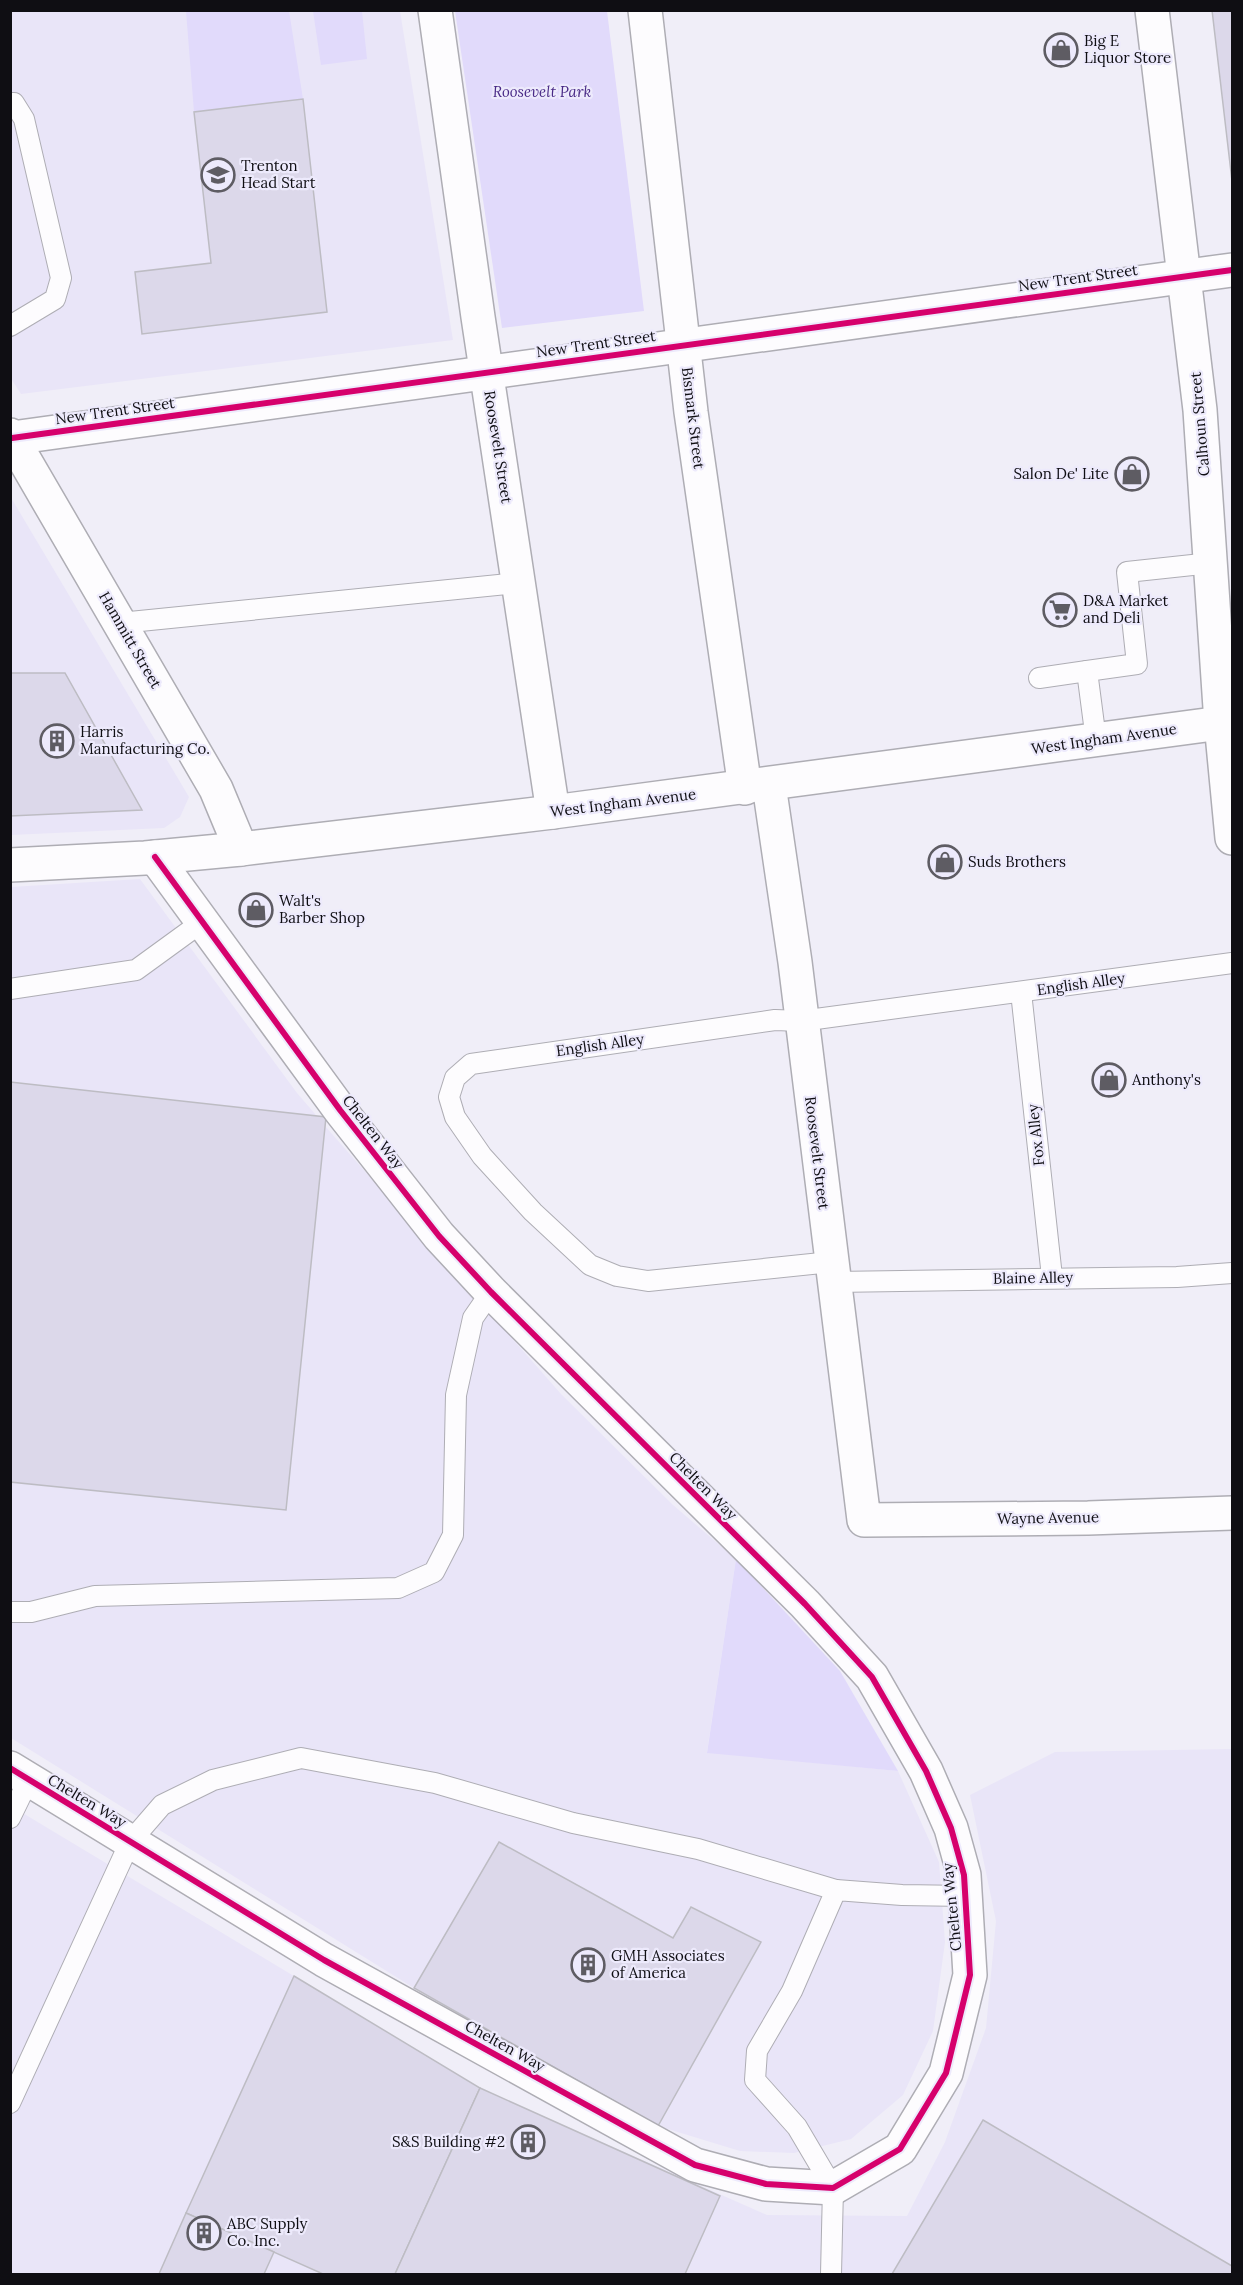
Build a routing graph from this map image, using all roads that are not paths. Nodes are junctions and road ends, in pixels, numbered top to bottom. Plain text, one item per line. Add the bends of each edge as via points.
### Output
1 (435, 10) edge
2 (645, 10) edge
3 (1152, 10) edge
4 (10, 103) edge
5 (1233, 270) edge
6 (1184, 275) junction
7 (10, 326) edge
8 (684, 344) junction
9 (486, 372) junction
10 (11, 436) edge
11 (1210, 563) junction
12 (518, 583) junction
13 (120, 623) junction
14 (1087, 671) junction
15 (1039, 678) dead end
16 (1227, 722) edge
17 (1096, 740) junction
18 (757, 787) junction
19 (553, 812) junction
20 (1233, 838) edge
21 (242, 849) junction
22 (154, 857) junction
23 (10, 865) edge
24 (202, 922) junction
25 (1233, 963) edge
26 (10, 989) edge
27 (1021, 992) junction
28 (801, 1021) junction
29 (833, 1272) junction
30 (1233, 1273) edge
31 (1052, 1277) junction
32 (491, 1292) junction
33 (1233, 1513) edge
34 (864, 1520) joint
35 (10, 1612) edge
36 (20, 1774) edge
37 (10, 1818) edge
38 (130, 1842) junction
39 (836, 1890) junction
40 (965, 1896) junction
41 (10, 2103) edge
42 (833, 2188) junction
43 (831, 2274) edge

1 - 9 street, Roosevelt Street
2 - 8 street, Bismark Street
3 - 6 street, Calhoun Street
4 - 7 lane via 24,119 61,278 55,299
5 - 6 street, New Trent Street
6 - 8 street, New Trent Street
6 - 11 street, Calhoun Street via 1200,410
8 - 9 street, New Trent Street
8 - 18 street, Bismark Street
9 - 10 street, New Trent Street
9 - 12 street, Roosevelt Street
10 - 13 street, Hammitt Street
11 - 14 lane via 1126,572 1137,664
11 - 16 street, Calhoun Street
12 - 13 lane
12 - 19 street, Roosevelt Street
13 - 21 street, Hammitt Street via 216,789
14 - 15 lane
14 - 17 lane
16 - 17 street, West Ingham Avenue
16 - 20 street, Calhoun Street
17 - 18 street, West Ingham Avenue
18 - 19 street, West Ingham Avenue
18 - 28 street, Roosevelt Street
19 - 21 street, West Ingham Avenue
21 - 22 street, West Ingham Avenue
22 - 23 street, West Ingham Avenue
22 - 24 street, Chelten Way
24 - 26 lane via 136,970
24 - 32 street, Chelten Way via 339,1110 439,1236
25 - 27 lane, English Alley
27 - 28 lane, English Alley
27 - 31 lane, Fox Alley
28 - 29 street, Roosevelt Street
28 - 29 lane, English Alley via 774,1020 471,1064 455,1078 449,1098 455,1117 482,1156 533,1212 590,1265 617,1276 648,1281
29 - 31 lane, Blaine Alley
29 - 34 street, Roosevelt Street
30 - 31 lane, Blaine Alley
32 - 35 lane via 473,1318 456,1395 453,1534 434,1572 398,1588 95,1596 31,1612
32 - 40 street, Chelten Way via 805,1604 872,1677 926,1771 951,1828
33 - 34 street, Wayne Avenue
36 - 37 lane
36 - 38 street, Chelten Way
38 - 39 lane via 162,1805 213,1780 302,1758 435,1783 573,1823 698,1849
38 - 41 lane, Chelten Way
38 - 42 street, Chelten Way via 324,1959 695,2165 766,2184
39 - 40 lane
39 - 42 lane via 792,1991 757,2050 755,2080 797,2127
40 - 42 street, Chelten Way via 970,1975 946,2073 900,2150
42 - 43 lane

